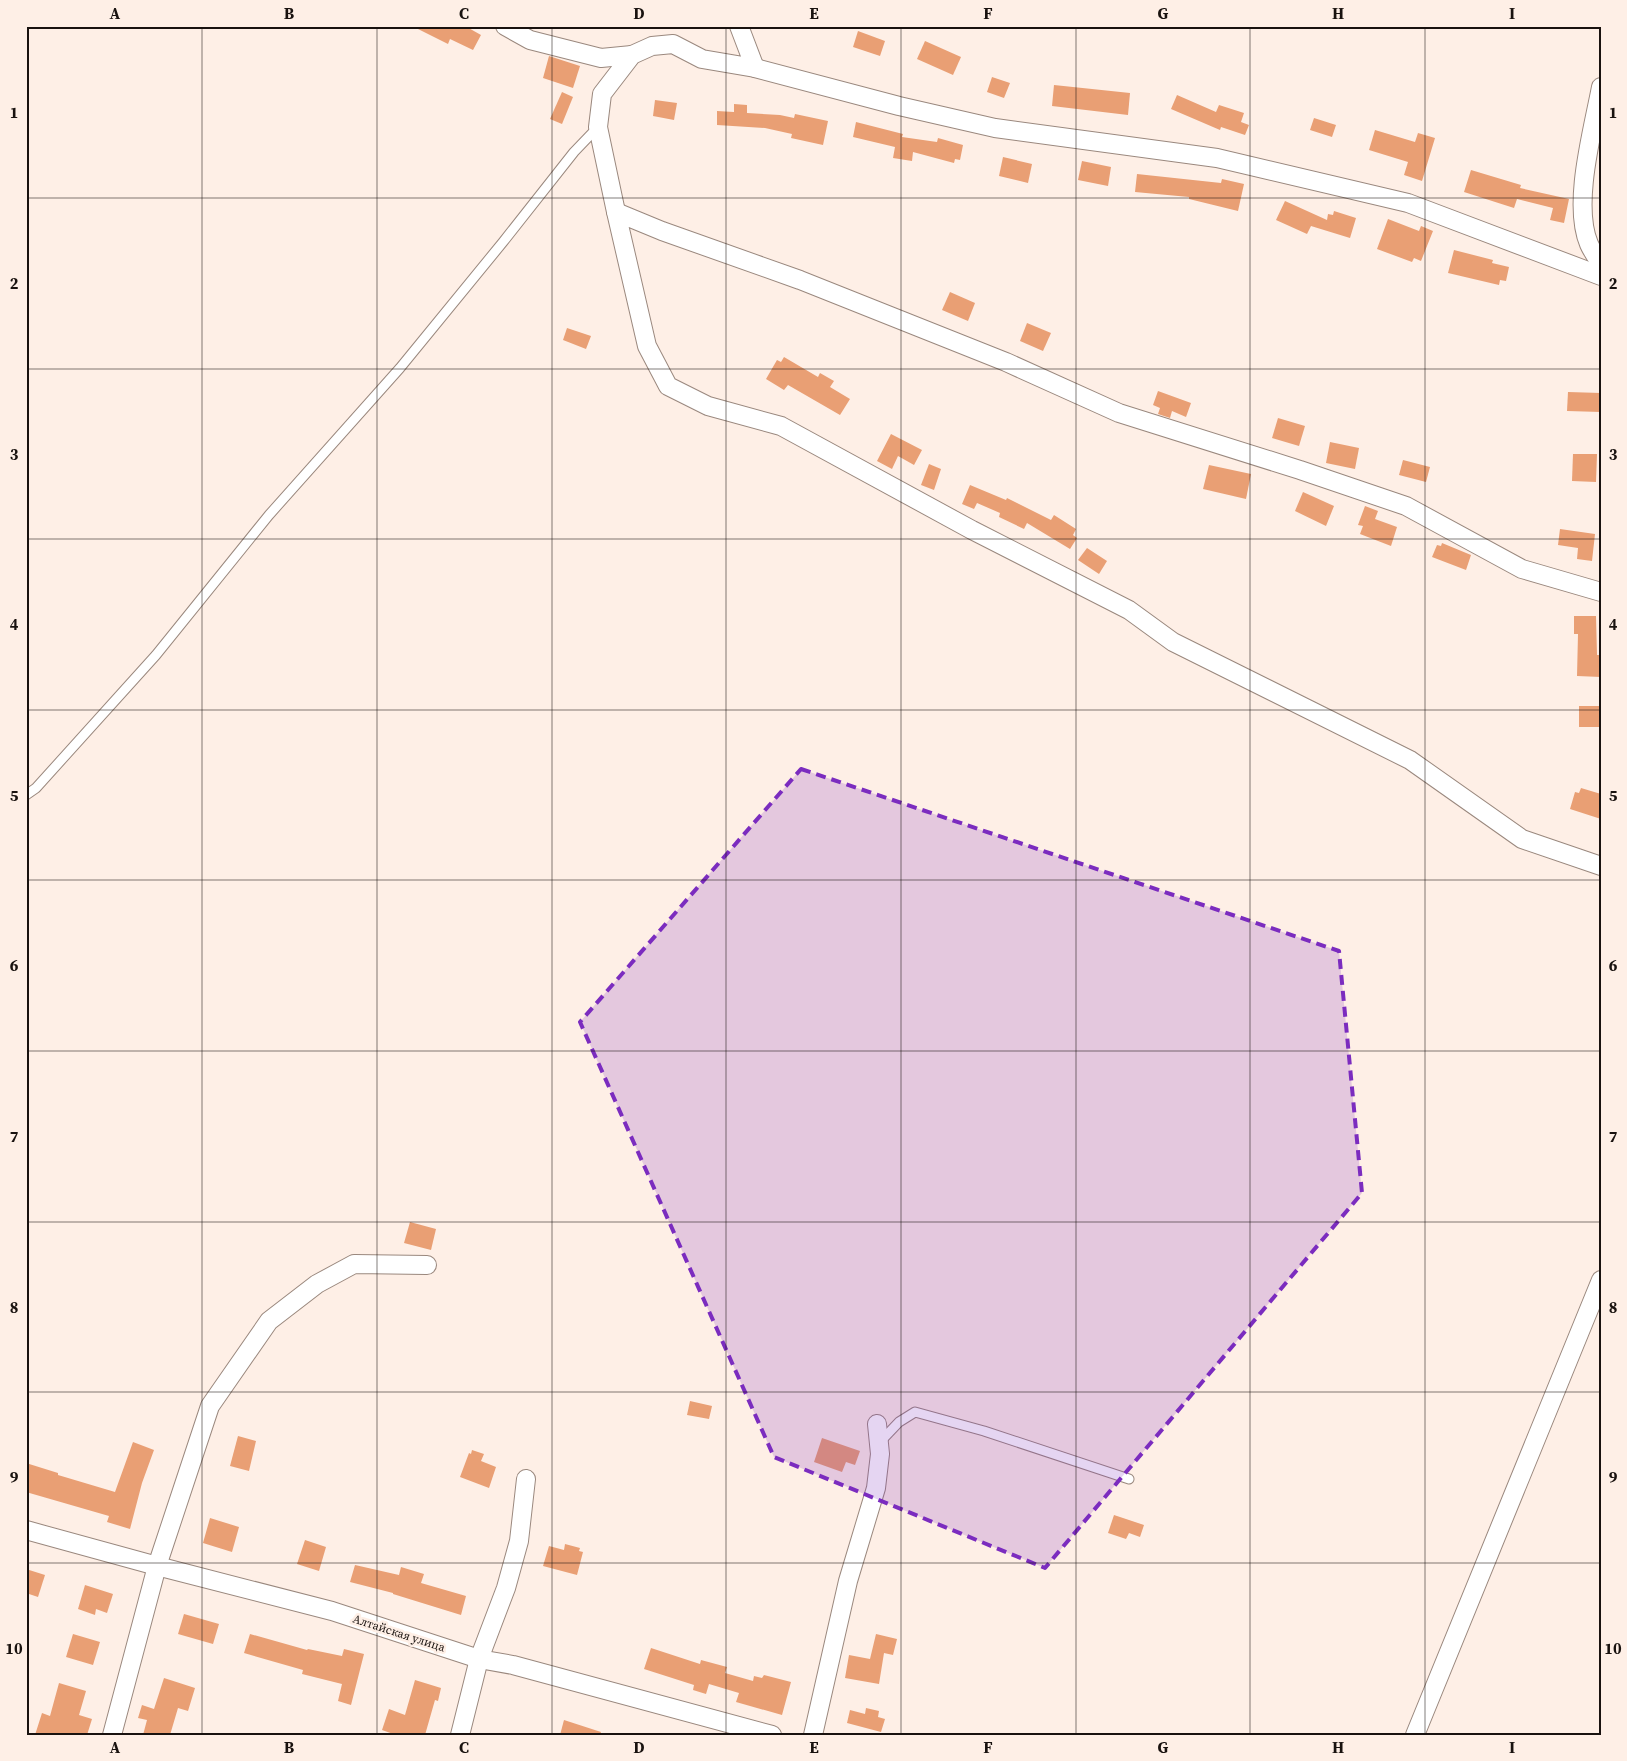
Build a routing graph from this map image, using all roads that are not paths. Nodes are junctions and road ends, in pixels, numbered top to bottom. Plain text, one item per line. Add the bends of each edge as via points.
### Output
1 (505, 26) edge
2 (739, 26) edge
3 (632, 55) junction
4 (755, 68) junction
5 (1601, 87) edge
6 (598, 126) junction
7 (616, 212) junction
8 (1601, 264) edge
9 (1601, 276) edge
10 (1601, 592) edge
11 (26, 795) edge
12 (1601, 866) edge
13 (427, 1265) dead end
14 (1601, 1280) edge
15 (876, 1424) dead end
16 (879, 1443) junction
17 (526, 1479) dead end
18 (1129, 1479) dead end
19 (26, 1530) edge
20 (157, 1566) junction
21 (479, 1660) junction
22 (112, 1735) edge
23 (460, 1735) edge
24 (772, 1735) edge
25 (813, 1735) edge
26 (1414, 1735) edge

1 - 3 street via 530,40 601,58
2 - 4 street
3 - 4 street via 652,46 673,44 702,60
3 - 6 street via 602,94
4 - 9 street via 994,128 1217,158 1408,203
5 - 8 street via 1585,175 1582,216 1588,244
6 - 7 street
6 - 11 lane via 400,368 270,515 156,655 36,788
7 - 10 street via 800,280 988,355 1119,413 1406,506 1522,569
7 - 12 street via 647,346 668,386 708,406 781,426 964,526 1129,610 1173,642 1410,760 1522,839
13 - 20 street via 354,1264 317,1284 269,1320 210,1406
14 - 26 street
15 - 16 street
16 - 18 lane via 915,1412
16 - 25 street via 876,1488 848,1581
17 - 21 street via 519,1541 506,1588
19 - 20 street, Алтайская улица
20 - 21 street, Алтайская улица via 332,1611
20 - 22 street
21 - 23 street
21 - 24 street, Алтайская улица via 513,1665

